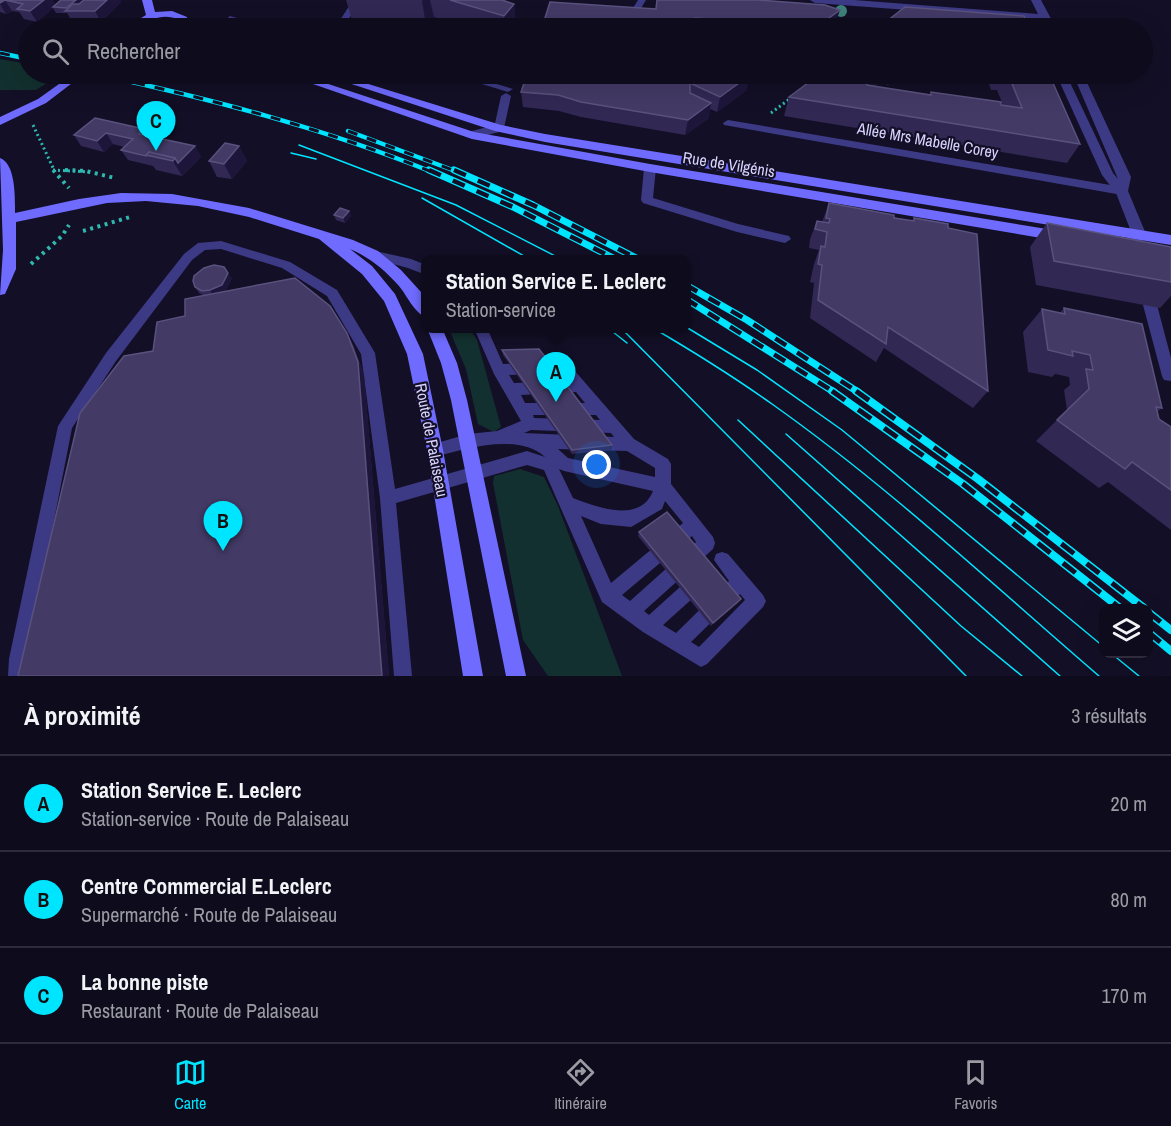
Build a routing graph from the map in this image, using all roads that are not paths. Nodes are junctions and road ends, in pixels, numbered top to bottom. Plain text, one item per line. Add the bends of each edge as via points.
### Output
1 (147, 0) edge
2 (357, 0) edge
3 (642, 0) edge
4 (815, 0) edge
5 (1036, 0) edge
6 (880, 2) edge
7 (632, 16) edge
8 (151, 17) joint
9 (1045, 17) joint
10 (182, 18) edge
11 (345, 18) edge
12 (65, 84) edge
13 (319, 84) edge
14 (358, 84) edge
15 (483, 84) edge
16 (1066, 84) edge
17 (1083, 84) edge
18 (0, 122) edge
19 (728, 123) dead end
20 (500, 128) junction
21 (472, 135) junction
22 (0, 162) edge
23 (650, 168) junction
24 (1122, 191) junction
25 (9, 219) junction
26 (1139, 234) junction
27 (324, 236) junction
28 (1067, 237) edge
29 (785, 239) dead end
30 (1171, 240) edge
31 (5, 245) edge
32 (1134, 251) edge
33 (371, 254) junction
34 (421, 269) edge
35 (0, 291) edge
36 (421, 305) edge
37 (1150, 305) edge
38 (437, 333) edge
39 (482, 333) edge
40 (499, 370) junction
41 (1169, 376) dead end
42 (579, 386) junction
43 (511, 389) junction
44 (522, 409) junction
45 (600, 409) junction
46 (530, 424) junction
47 (615, 427) junction
48 (500, 436) junction
49 (468, 441) junction
50 (539, 442) junction
51 (629, 444) junction
52 (435, 450) junction
53 (473, 472) junction
54 (441, 482) junction
55 (663, 486) junction
56 (388, 498) junction
57 (567, 503) junction
58 (694, 524) junction
59 (707, 543) junction
60 (722, 560) junction
61 (741, 581) junction
62 (608, 596) junction
63 (631, 612) junction
64 (649, 626) junction
65 (677, 644) junction
66 (17, 676) edge
67 (403, 676) edge
68 (473, 676) edge
69 (516, 676) edge

1 - 8 street
2 - 11 lane
3 - 7 lane
4 - 6 street
5 - 9 street
6 - 9 street
8 - 10 street via 168,14
12 - 18 street via 42,101
13 - 21 street, Rue de Vilgénis
14 - 20 street, Rue de Vilgénis
15 - 20 lane via 507,92
16 - 24 street via 1108,175
17 - 24 street via 1125,177
19 - 24 lane, Allée Mrs Mabelle Corey
20 - 21 street
20 - 26 street, Rue de Vilgénis
21 - 23 street, Rue de Vilgénis
22 - 25 street via 8,181
23 - 28 street, Rue de Vilgénis
23 - 29 lane via 647,200
24 - 26 street
25 - 27 street, Route de Palaiseau via 99,200 151,196 272,218
25 - 31 street
26 - 30 street, Rue de Vilgénis
26 - 32 street
27 - 33 street, Route de Palaiseau
27 - 52 street, Route de Palaiseau via 367,270 390,298 416,354
31 - 35 street via 9,269
33 - 34 lane
33 - 36 street, Route de Palaiseau via 403,282
37 - 41 lane
38 - 49 street, Route de Palaiseau via 452,374
39 - 40 lane
40 - 42 lane via 563,367
40 - 43 lane
42 - 43 lane
42 - 45 lane
43 - 44 lane
44 - 45 lane
44 - 46 lane
45 - 47 lane
46 - 47 lane
46 - 48 lane
47 - 51 lane
48 - 49 lane
48 - 50 lane
49 - 52 lane
49 - 53 street, Route de Palaiseau
50 - 51 lane
50 - 55 lane via 564,464
51 - 55 lane via 663,464
52 - 54 street, Route de Palaiseau
53 - 54 lane
53 - 57 lane via 527,458 549,465
53 - 69 street, Route de Palaiseau
54 - 56 lane
54 - 68 street, Route de Palaiseau
55 - 57 lane via 656,504 631,519 601,516
55 - 58 lane
56 - 66 lane via 368,353 332,293 286,265 221,245 202,246 188,257 111,357 65,426
56 - 67 lane
57 - 62 lane
58 - 59 lane
58 - 62 lane
59 - 60 lane
59 - 63 lane
60 - 61 lane
60 - 64 lane
61 - 65 lane
61 - 65 lane via 757,601 701,658
62 - 63 lane
63 - 64 lane
64 - 65 lane

